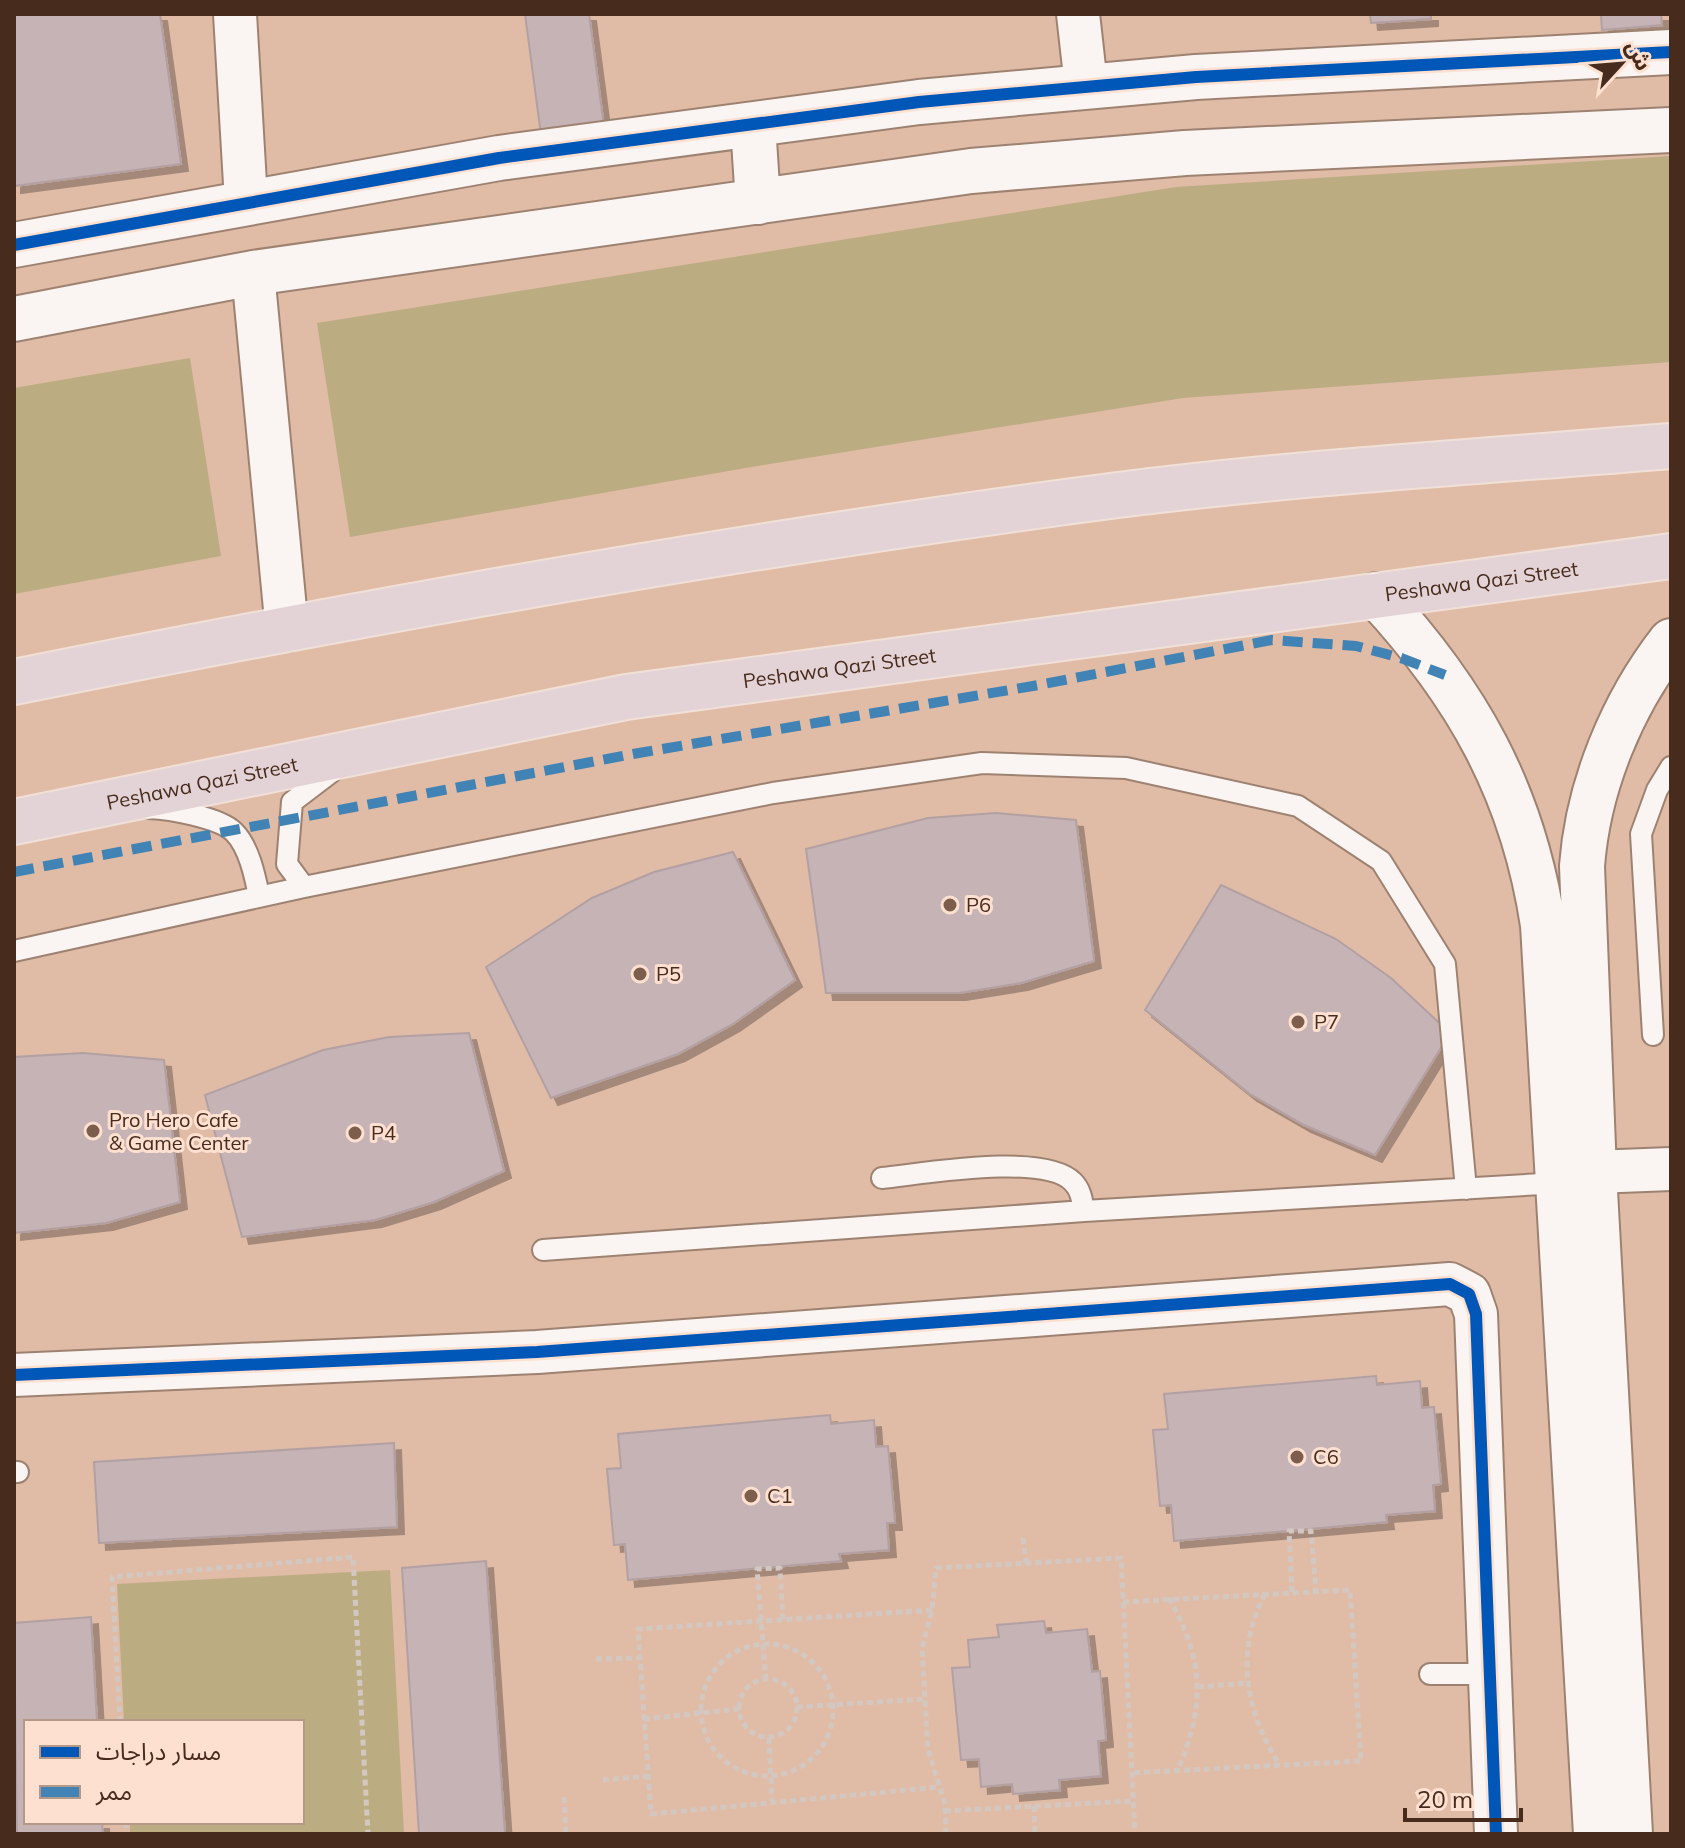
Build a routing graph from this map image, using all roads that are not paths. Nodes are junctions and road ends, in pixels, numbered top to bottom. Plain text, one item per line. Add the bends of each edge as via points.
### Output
1 (235, 14) edge
2 (1078, 14) edge
3 (1671, 52) edge
4 (1086, 85) junction
5 (753, 125) junction
6 (1671, 130) edge
7 (246, 201) junction
8 (758, 202) junction
9 (14, 245) edge
10 (253, 273) junction
11 (14, 319) edge
12 (1671, 446) edge
13 (1671, 556) edge
14 (1376, 595) junction
15 (287, 630) junction
16 (1671, 641) edge
17 (14, 682) edge
18 (367, 750) junction
19 (1671, 767) edge
20 (97, 805) junction
21 (14, 822) edge
22 (1582, 866) junction
23 (1535, 872) junction
24 (304, 887) junction
25 (259, 896) junction
26 (14, 951) edge
27 (1653, 1035) dead end
28 (1671, 1169) edge
29 (1594, 1172) junction
30 (882, 1178) dead end
31 (1542, 1184) dead end
32 (1466, 1189) junction
33 (1084, 1211) junction
34 (543, 1250) dead end
35 (14, 1375) edge
36 (1430, 1674) dead end
37 (1490, 1674) junction
38 (1496, 1834) edge
39 (1596, 1834) edge
40 (1630, 1834) edge

1 - 7 street
2 - 4 street
3 - 4 street
4 - 5 street
5 - 7 street via 499,158
5 - 8 street
6 - 8 street via 1078,160
7 - 9 street
8 - 10 street
10 - 11 street
10 - 15 street
12 - 15 highway via 1120,495 518,587
13 - 14 highway, Peshawa Qazi Street
14 - 18 highway, Peshawa Qazi Street via 626,697
14 - 23 street via 1445,675 1473,721 1513,802
15 - 17 highway
16 - 22 street via 1629,707 1609,753 1594,794
18 - 20 highway, Peshawa Qazi Street
18 - 24 lane via 314,781 292,802 287,864
19 - 27 lane via 1641,834
20 - 21 highway, Peshawa Qazi Street
20 - 25 lane via 159,808 233,831 247,854
22 - 23 street via 1559,861
22 - 29 street
23 - 39 street via 1543,925
24 - 25 lane
24 - 32 lane via 773,793 982,763 1126,768 1298,806 1381,861 1445,964
25 - 26 lane
28 - 29 street
29 - 40 street
30 - 33 lane via 1038,1168 1071,1180 1080,1191
31 - 32 lane
32 - 33 lane
33 - 34 lane
35 - 37 street via 537,1352 1450,1284 1469,1294 1476,1314
36 - 37 lane
37 - 38 street

